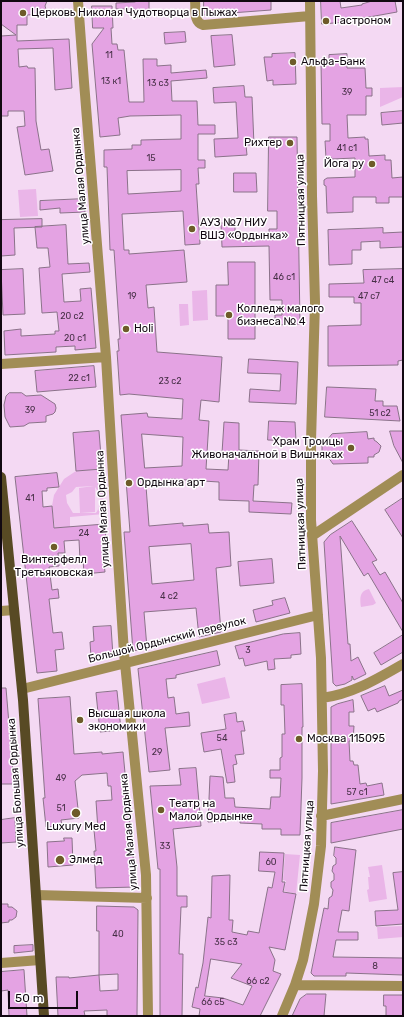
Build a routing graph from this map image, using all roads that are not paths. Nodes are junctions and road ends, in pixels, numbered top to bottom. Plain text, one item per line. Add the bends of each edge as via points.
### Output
1 (78, 1) edge
2 (195, 1) edge
3 (310, 1) edge
4 (310, 16) junction
5 (106, 357) junction
6 (1, 364) edge
7 (403, 475) edge
8 (1, 477) edge
9 (312, 536) junction
10 (14, 610) junction
11 (1, 612) edge
12 (318, 615) junction
13 (125, 663) junction
14 (403, 664) edge
15 (22, 689) junction
16 (322, 698) junction
17 (403, 799) edge
18 (321, 816) junction
19 (36, 895) junction
20 (147, 898) junction
21 (40, 960) junction
22 (1, 963) edge
23 (295, 985) junction
24 (403, 986) edge
25 (44, 1016) edge
26 (148, 1016) edge
27 (282, 1016) edge

1 - 5 street, улица Малая Ордынка
2 - 4 street via 196,19 203,25
3 - 4 street, Пятницкая улица
4 - 9 street, Пятницкая улица via 315,302 310,445
5 - 6 street
5 - 13 street, улица Малая Ордынка
7 - 9 street
8 - 10 main road, улица Большая Ордынка
9 - 12 street, Пятницкая улица
10 - 11 street
10 - 15 main road, улица Большая Ордынка
12 - 13 street, Большой Ордынский переулок
12 - 16 street, Пятницкая улица
13 - 15 street, Большой Ордынский переулок
13 - 20 street, улица Малая Ордынка
14 - 16 street via 373,682 339,695
15 - 19 main road, улица Большая Ордынка
16 - 18 street, Пятницкая улица
17 - 18 street
18 - 23 street, Пятницкая улица via 321,846 314,904 305,954
19 - 20 street
19 - 21 main road, улица Большая Ордынка
20 - 26 street, улица Малая Ордынка
21 - 22 street
21 - 25 main road, улица Большая Ордынка
23 - 24 street
23 - 27 street, Пятницкая улица

